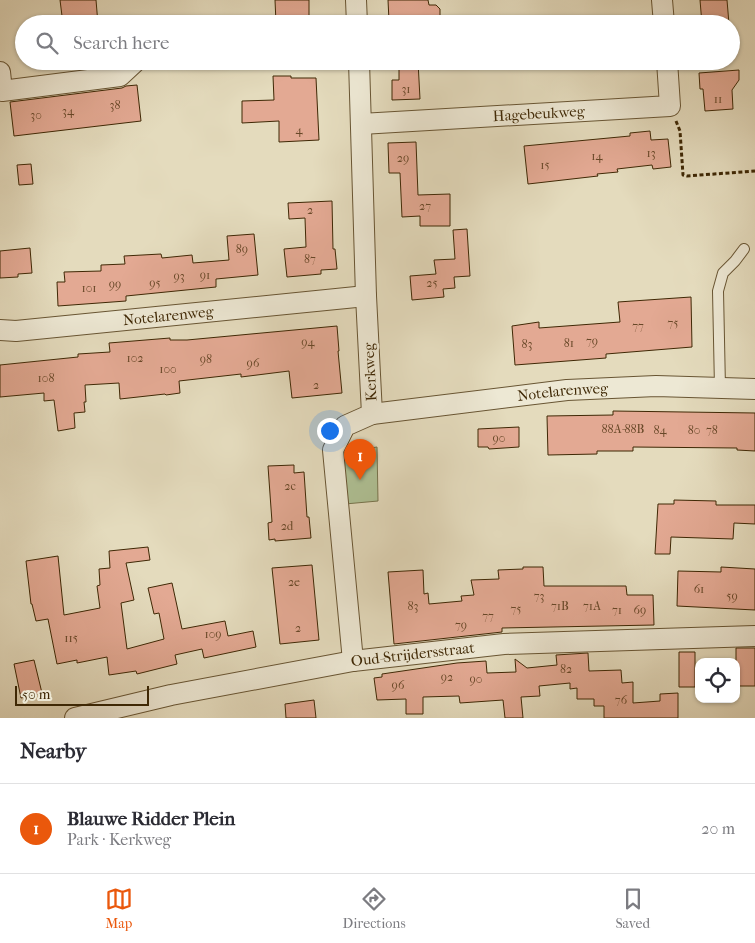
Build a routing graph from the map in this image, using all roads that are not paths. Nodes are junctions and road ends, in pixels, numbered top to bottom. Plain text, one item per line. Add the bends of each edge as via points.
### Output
1 (356, 0) edge
2 (662, 0) edge
3 (357, 15) edge
4 (663, 15) edge
5 (126, 70) edge
6 (359, 70) edge
7 (667, 70) edge
8 (0, 72) edge
9 (362, 124) junction
10 (744, 250) dead end
11 (366, 296) junction
12 (0, 330) edge
13 (720, 388) junction
14 (755, 389) edge
15 (372, 414) junction
16 (755, 636) edge
17 (353, 661) junction
18 (75, 718) edge

1 - 3 street
2 - 4 street
5 - 8 street via 120,76 2,91
6 - 9 street, Kerkweg
7 - 9 street, Hagebeukweg via 670,106
9 - 11 street, Kerkweg
10 - 13 lane via 723,273 718,291
11 - 12 street, Notelarenweg
11 - 15 street, Kerkweg
13 - 14 street, Notelarenweg
13 - 15 street, Notelarenweg via 656,386 567,390
15 - 17 street, Kerkweg via 345,426 333,450
16 - 17 street, Oud-Strijdersstraat via 504,644
17 - 18 street, Oud-Strijdersstraat

